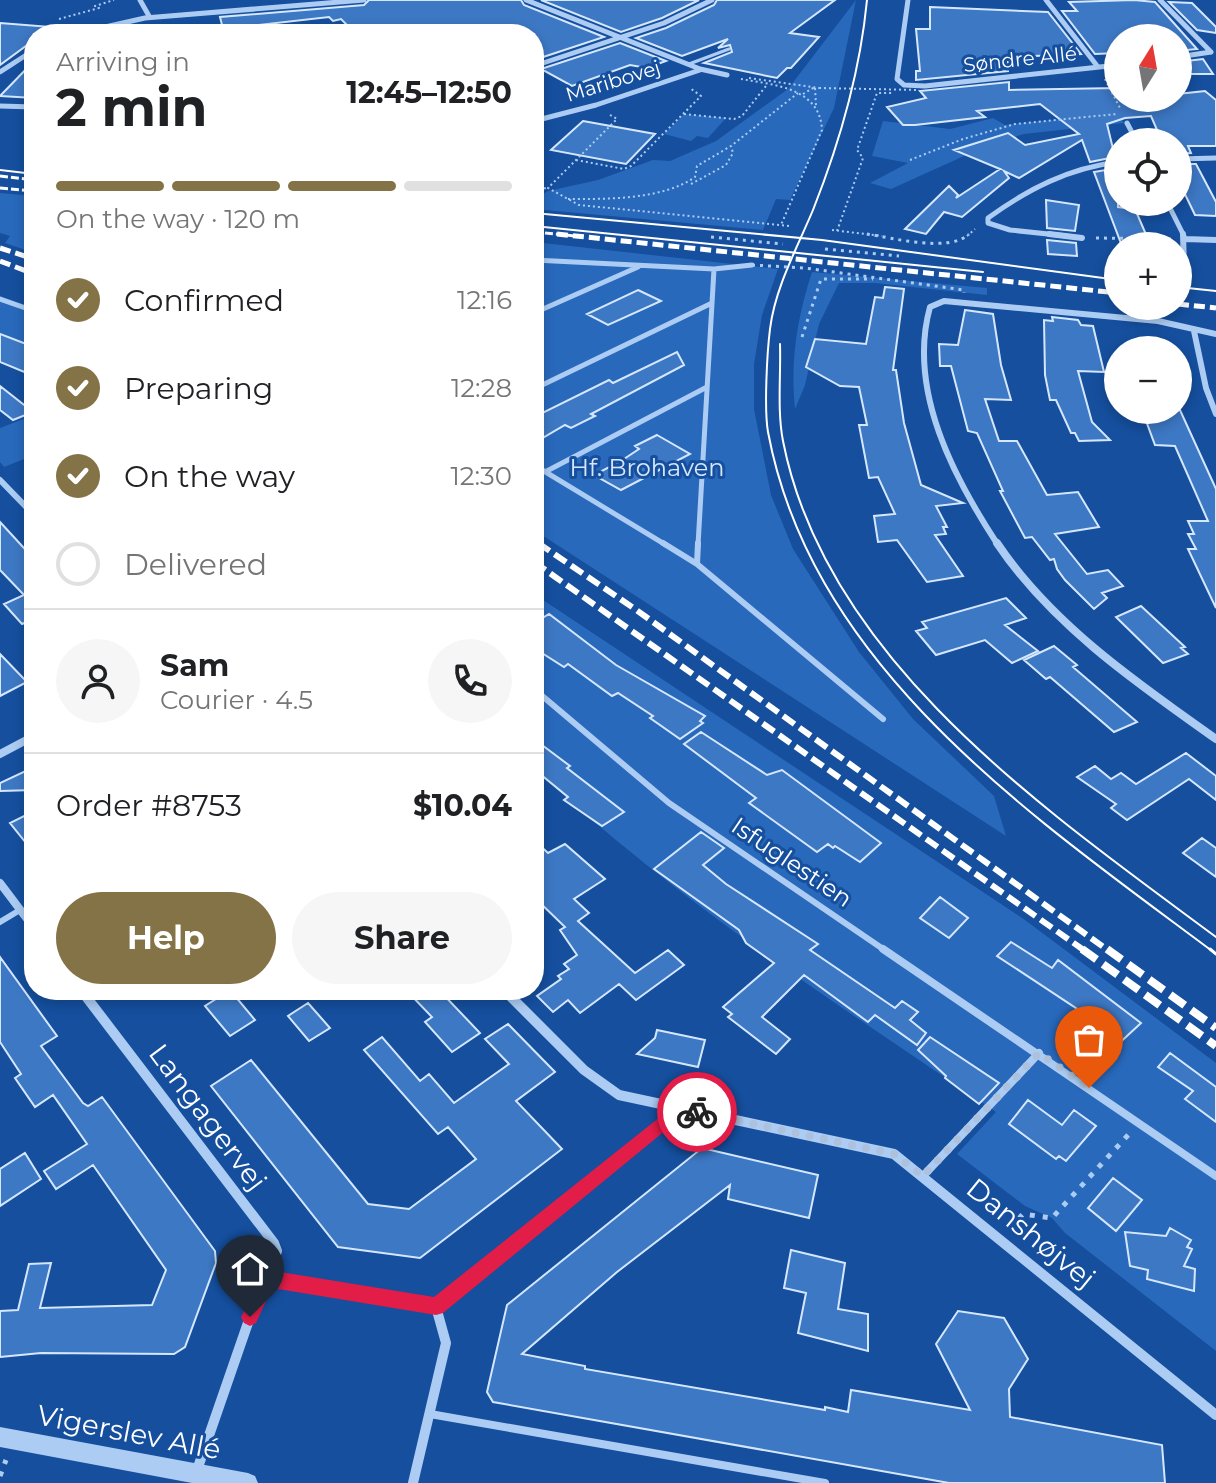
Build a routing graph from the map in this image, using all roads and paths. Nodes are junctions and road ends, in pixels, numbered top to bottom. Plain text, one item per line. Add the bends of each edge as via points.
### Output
1 (114, 0) edge
2 (140, 0) edge
3 (364, 0) edge
4 (526, 0) edge
5 (712, 0) edge
6 (908, 0) edge
7 (1046, 0) edge
8 (1160, 0) edge
9 (149, 16) junction
10 (59, 19) dead end
11 (116, 24) edge
12 (622, 38) junction
13 (729, 49) dead end
14 (1213, 52) edge
15 (1192, 55) edge
16 (24, 56) edge
17 (544, 63) edge
18 (689, 64) junction
19 (1104, 66) edge
20 (1098, 67) junction
21 (700, 69) junction
22 (0, 72) edge
23 (727, 75) joint
24 (672, 80) junction
25 (817, 87) junction
26 (919, 90) dead end
27 (877, 93) dead end
28 (799, 94) junction
29 (596, 105) junction
30 (0, 106) edge
31 (816, 106) junction
32 (24, 107) edge
33 (684, 114) junction
34 (544, 118) edge
35 (1127, 123) dead end
36 (1130, 128) edge
37 (731, 146) junction
38 (860, 154) junction
39 (811, 158) junction
40 (854, 158) dead end
41 (1216, 158) edge
42 (817, 159) dead end
43 (1192, 159) edge
44 (576, 160) junction
45 (910, 160) dead end
46 (1104, 164) edge
47 (687, 185) junction
48 (799, 186) junction
49 (806, 187) dead end
50 (544, 188) edge
51 (548, 188) junction
52 (562, 198) junction
53 (988, 223) junction
54 (781, 225) junction
55 (790, 226) dead end
56 (832, 230) dead end
57 (837, 231) junction
58 (711, 237) dead end
59 (1082, 238) joint
60 (1104, 238) edge
61 (1192, 239) edge
62 (1216, 240) edge
63 (783, 244) dead end
64 (825, 249) dead end
65 (899, 256) dead end
66 (544, 260) edge
67 (641, 265) junction
68 (752, 265) joint
69 (714, 269) junction
70 (873, 279) junction
71 (964, 293) dead end
72 (0, 299) edge
73 (712, 303) junction
74 (24, 307) edge
75 (544, 309) edge
76 (1194, 331) junction
77 (1216, 334) edge
78 (802, 337) dead end
79 (544, 384) edge
80 (707, 387) junction
81 (1216, 414) edge
82 (545, 472) joint
83 (0, 480) edge
84 (24, 505) edge
85 (697, 564) junction
86 (544, 697) edge
87 (883, 719) dead end
88 (1216, 739) edge
89 (24, 741) edge
90 (0, 754) edge
91 (0, 883) edge
92 (20, 910) junction
93 (24, 915) edge
94 (0, 922) edge
95 (89, 1000) edge
96 (514, 1000) edge
97 (1039, 1053) junction
98 (680, 1108) junction
99 (1140, 1123) junction
100 (923, 1176) junction
101 (1216, 1176) edge
102 (1000, 1239) junction
103 (268, 1279) junction
104 (436, 1307) junction
105 (430, 1414) junction
106 (1216, 1415) edge
107 (0, 1437) edge
108 (195, 1473) junction
109 (248, 1483) edge
110 (413, 1483) edge
111 (825, 1483) edge

1 - 10 path
2 - 9 street
3 - 9 street
4 - 12 street, Maribovej
5 - 12 street
6 - 20 street, Søndre Allé via 897,79 904,85
7 - 20 street
8 - 14 street
9 - 11 street
12 - 17 street
12 - 18 street, Maribovej
13 - 18 lane
14 - 15 street
16 - 22 street
18 - 21 street, Maribovej
19 - 20 street, Søndre Allé
20 - 45 path via 1123,114 1015,124
21 - 23 street, Maribovej
21 - 24 street, Maribovej
23 - 25 path
24 - 29 street, Maribovej
24 - 33 path via 701,96
25 - 26 path, bridge
25 - 28 path
25 - 31 path
27 - 38 path
28 - 31 path
28 - 33 path via 741,79 767,87 742,116
28 - 37 path
29 - 34 street, Maribovej
29 - 44 path via 617,119
30 - 32 street
31 - 39 path via 823,120
33 - 44 path via 624,169
35 - 36 street
37 - 47 path via 697,166
37 - 47 path via 726,165
38 - 40 path
38 - 57 path via 863,158
39 - 42 path
39 - 48 path
41 - 43 street
44 - 51 path
46 - 53 street via 1050,179 995,213
47 - 52 path
48 - 49 path
48 - 54 path
50 - 51 path
51 - 52 path
52 - 54 path via 579,205
53 - 57 path via 952,244
53 - 59 street
54 - 55 path
56 - 57 path
58 - 63 path
59 - 60 path
61 - 62 street
64 - 65 path
66 - 67 lane
67 - 69 lane
67 - 75 lane
68 - 69 lane
68 - 70 path, bridge
69 - 73 lane
70 - 71 path, bridge
70 - 78 path via 821,279
72 - 74 lane
73 - 79 lane
73 - 80 lane
76 - 77 street
76 - 81 street
76 - 88 street via 1158,321 944,301 930,307 923,335 934,416 946,452 1012,565 1069,626
80 - 82 lane
80 - 85 lane
82 - 85 lane
83 - 84 street
85 - 87 lane
86 - 97 lane, Isfuglestien via 669,803
89 - 90 street
91 - 92 street
92 - 93 street
92 - 94 lane
95 - 103 street, Langagervej via 274,1243 276,1259
96 - 98 street, Danshøjvej via 584,1070 619,1095
97 - 99 lane, Isfuglestien
97 - 100 lane
98 - 100 street, Danshøjvej via 894,1154
98 - 104 street
99 - 101 lane, Isfuglestien
99 - 102 path via 1052,1218 1023,1214
100 - 102 street, Danshøjvej
102 - 106 street, Danshøjvej
103 - 104 street
103 - 108 street, Langagervej
104 - 105 street via 446,1343
105 - 110 street
105 - 111 lane
107 - 108 street, Vigerslev Allé
108 - 109 street, Vigerslev Allé

